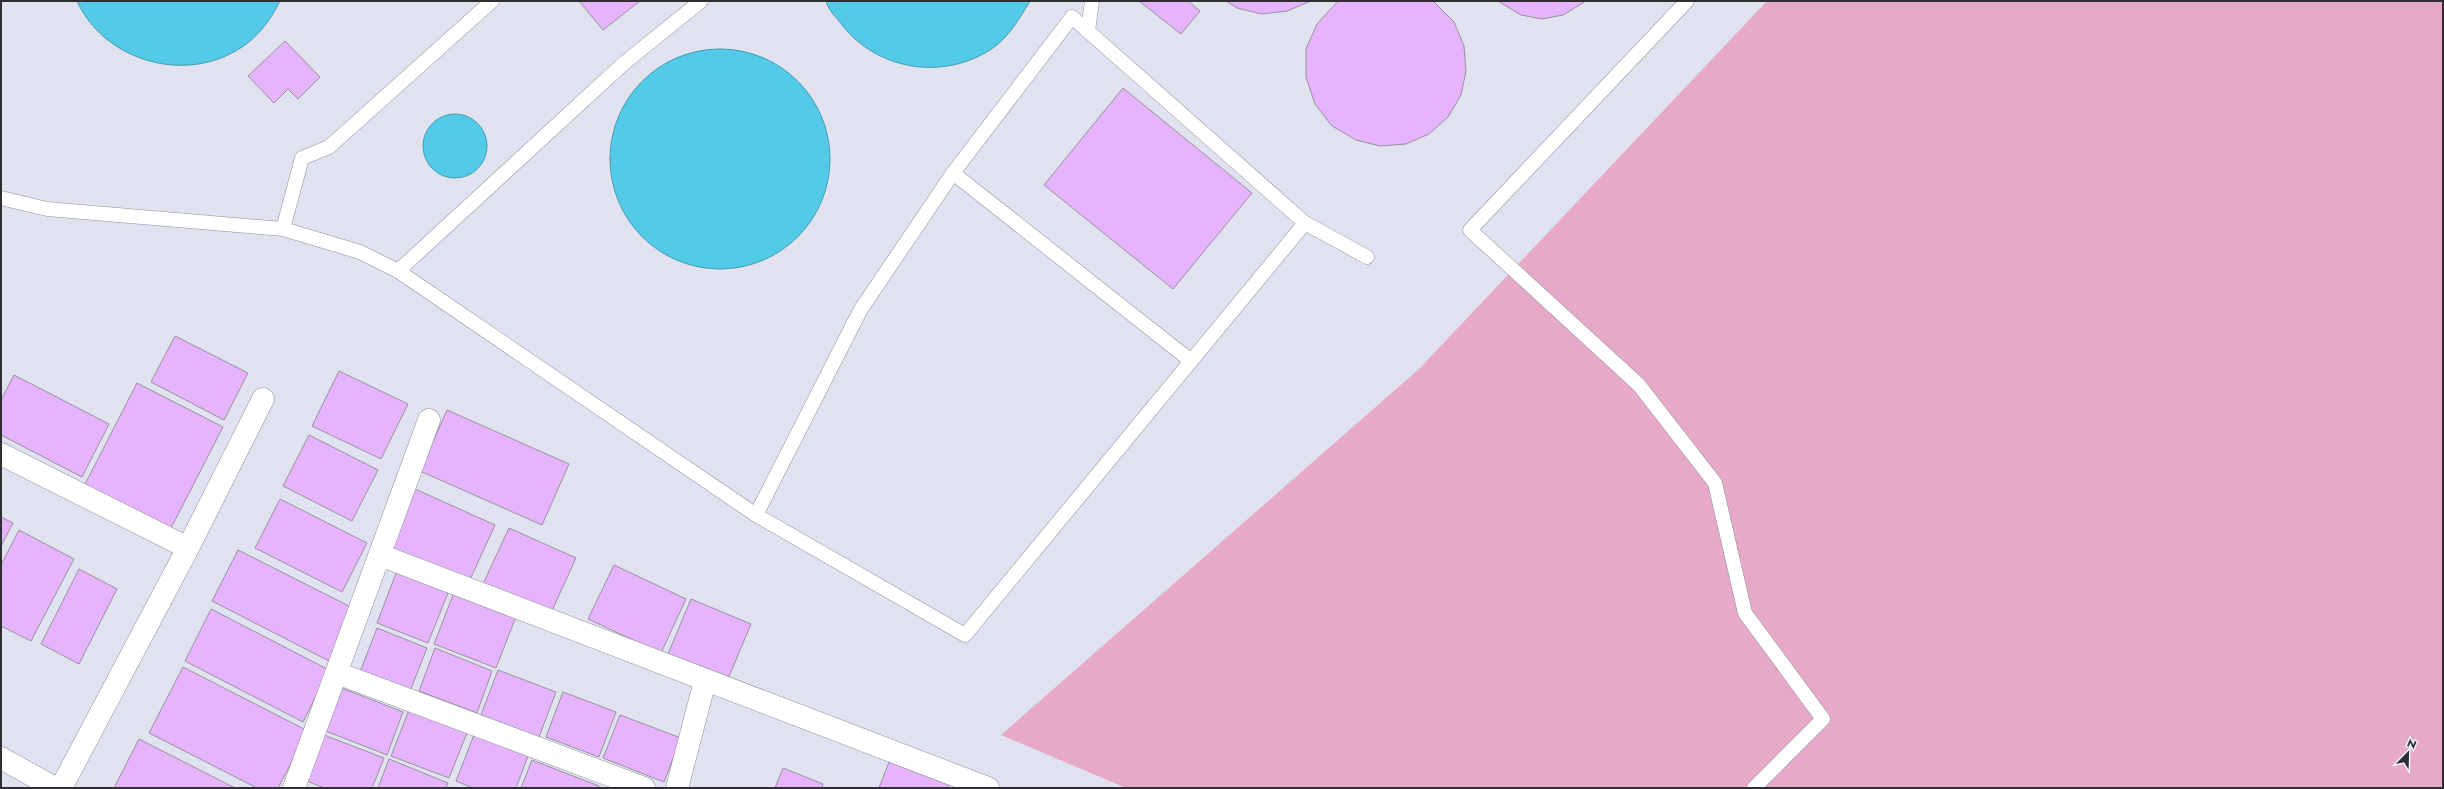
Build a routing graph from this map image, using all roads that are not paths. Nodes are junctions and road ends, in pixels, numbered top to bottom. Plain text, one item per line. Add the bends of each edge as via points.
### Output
1 (492, 1) edge
2 (701, 1) edge
3 (1092, 1) edge
4 (1687, 1) edge
5 (1088, 31) junction
6 (953, 173) junction
7 (1, 198) edge
8 (1306, 223) junction
9 (283, 229) junction
10 (1367, 257) dead end
11 (398, 272) junction
12 (1191, 361) junction
13 (263, 399) dead end
14 (429, 420) dead end
15 (1, 454) edge
16 (756, 514) junction
17 (188, 548) junction
18 (380, 555) junction
19 (337, 673) junction
20 (705, 681) junction
21 (1, 758) edge
22 (55, 788) edge
23 (61, 788) edge
24 (294, 788) edge
25 (644, 788) edge
26 (677, 788) edge
27 (988, 788) edge
28 (1754, 788) edge

1 - 9 lane via 329,147 302,158
2 - 11 lane via 623,64
3 - 5 lane
4 - 28 lane via 1470,230 1639,385 1715,483 1745,613 1823,719
5 - 6 lane via 1072,17
5 - 8 lane
6 - 12 lane
6 - 16 lane via 862,308
7 - 9 lane via 47,209
8 - 10 lane
8 - 12 lane
9 - 11 lane via 360,252
11 - 16 lane
12 - 16 lane via 965,635
13 - 17 street
14 - 18 street
15 - 17 street
17 - 23 street
18 - 19 street
18 - 20 street
19 - 24 street
19 - 25 street
20 - 26 street
20 - 27 street
21 - 22 street

